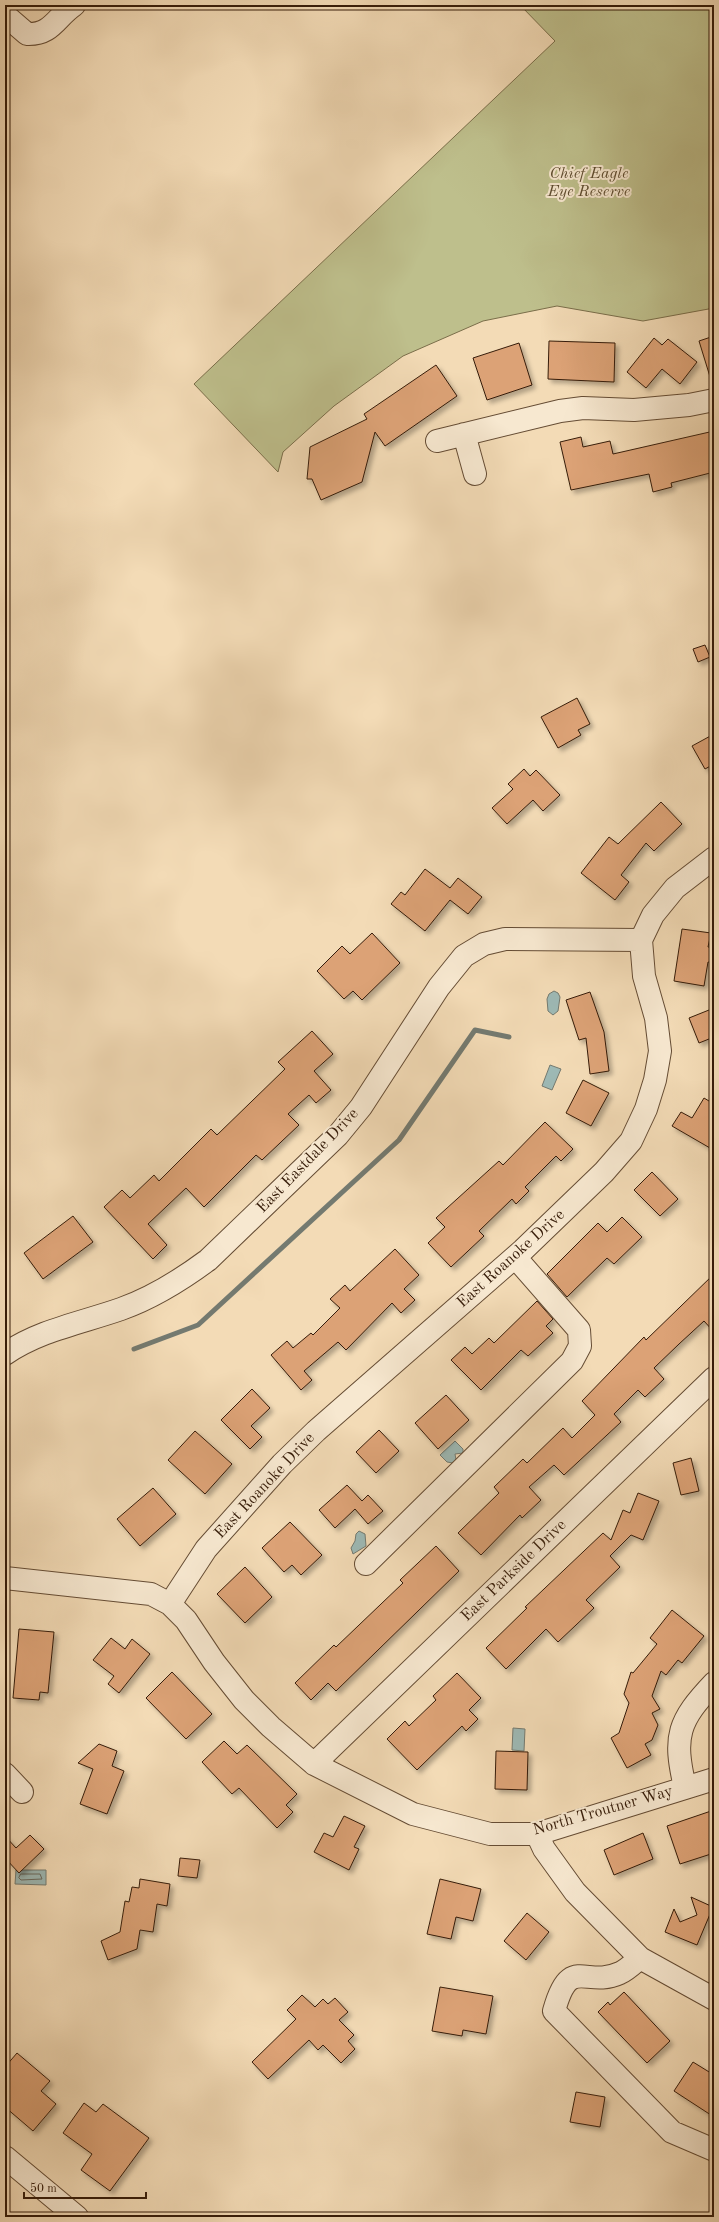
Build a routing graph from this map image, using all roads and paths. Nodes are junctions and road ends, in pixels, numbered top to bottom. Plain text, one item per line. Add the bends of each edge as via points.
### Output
1 (74, 5) edge
2 (5, 15) edge
3 (714, 400) edge
4 (464, 434) junction
5 (437, 441) dead end
6 (475, 474) dead end
7 (714, 858) edge
8 (641, 940) junction
9 (515, 1257) junction
10 (5, 1354) edge
11 (714, 1378) edge
12 (366, 1564) dead end
13 (5, 1578) edge
14 (170, 1604) junction
15 (714, 1683) edge
16 (314, 1764) junction
17 (5, 1774) edge
18 (714, 1779) edge
19 (685, 1787) junction
20 (22, 1792) dead end
21 (536, 1834) junction
22 (640, 1958) junction
23 (714, 1999) edge
24 (714, 2150) edge
25 (5, 2157) edge
26 (77, 2217) edge

1 - 2 street via 46,31 35,35 27,34
3 - 4 street via 634,410 583,408 560,411
4 - 5 street
4 - 6 street
7 - 8 street via 675,888 653,915
8 - 9 street, East Roanoke Drive via 644,976 656,1018 660,1051 646,1109 630,1141 604,1172
8 - 10 street, East Eastdale Drive via 505,939 484,944 464,956 439,987 381,1079 352,1118 208,1260 150,1297 122,1309 44,1333 21,1343
9 - 12 street via 579,1330 580,1346 572,1361
9 - 14 street, East Roanoke Drive via 316,1431 282,1464 206,1549
11 - 16 street, East Parkside Drive
13 - 14 street, North Troutner Way via 151,1594
14 - 16 street, North Troutner Way via 186,1620 244,1700
15 - 19 street via 695,1703 684,1722 677,1746
16 - 21 street, North Troutner Way via 413,1814 490,1834
17 - 20 street
18 - 19 street, North Troutner Way
19 - 21 street, North Troutner Way
21 - 22 street via 575,1892
22 - 23 street
22 - 24 street via 620,1973 603,1978 584,1975 569,1979 559,1991 554,2011 672,2132
25 - 26 street

